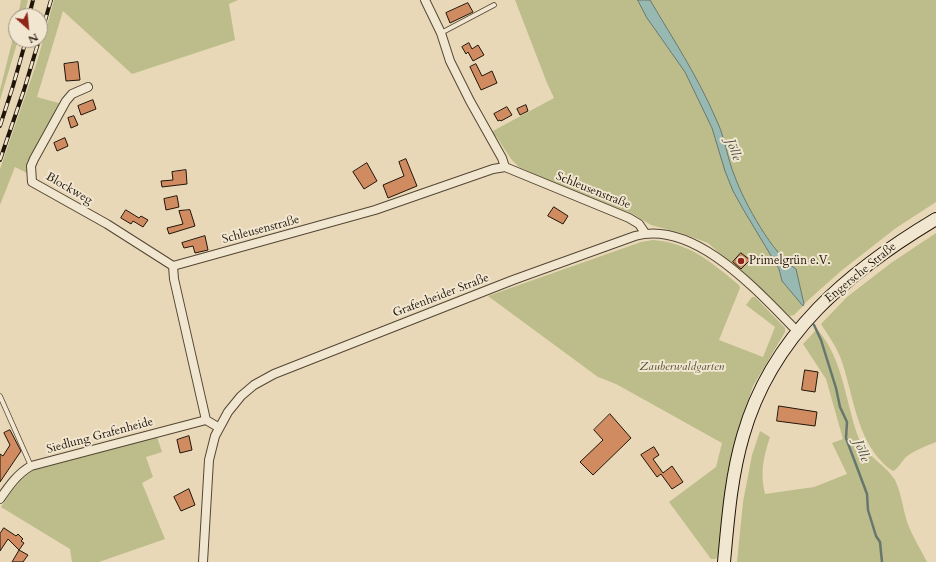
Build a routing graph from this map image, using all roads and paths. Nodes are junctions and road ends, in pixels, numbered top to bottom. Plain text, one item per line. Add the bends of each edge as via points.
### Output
1 (425, 0) edge
2 (494, 4) dead end
3 (441, 33) junction
4 (88, 87) dead end
5 (505, 167) junction
6 (936, 218) edge
7 (646, 233) junction
8 (173, 266) junction
9 (798, 331) junction
10 (0, 396) edge
11 (206, 420) junction
12 (218, 428) junction
13 (31, 466) junction
14 (0, 499) edge
15 (203, 562) edge
16 (724, 562) edge

1 - 3 street
2 - 3 lane
3 - 5 street via 450,61
4 - 8 street, Blockweg via 72,94 66,101 31,166 32,182 107,224
5 - 7 street, Schleusenstraße via 629,218 639,224
5 - 8 street, Schleusenstraße via 353,216
6 - 9 main road, Engersche Straße via 851,278 823,303
7 - 9 street, Grafenheider Straße via 666,234 705,249 736,272
7 - 12 street, Grafenheider Straße via 513,280 274,374 247,390
8 - 11 street
9 - 16 main road, Engersche Straße via 770,372 743,435 728,514
10 - 13 lane
11 - 12 street
11 - 13 street, Siedlung Grafenheide
12 - 15 street, Grafenheider Straße via 209,460
13 - 14 street, Siedlung Grafenheide via 15,479

